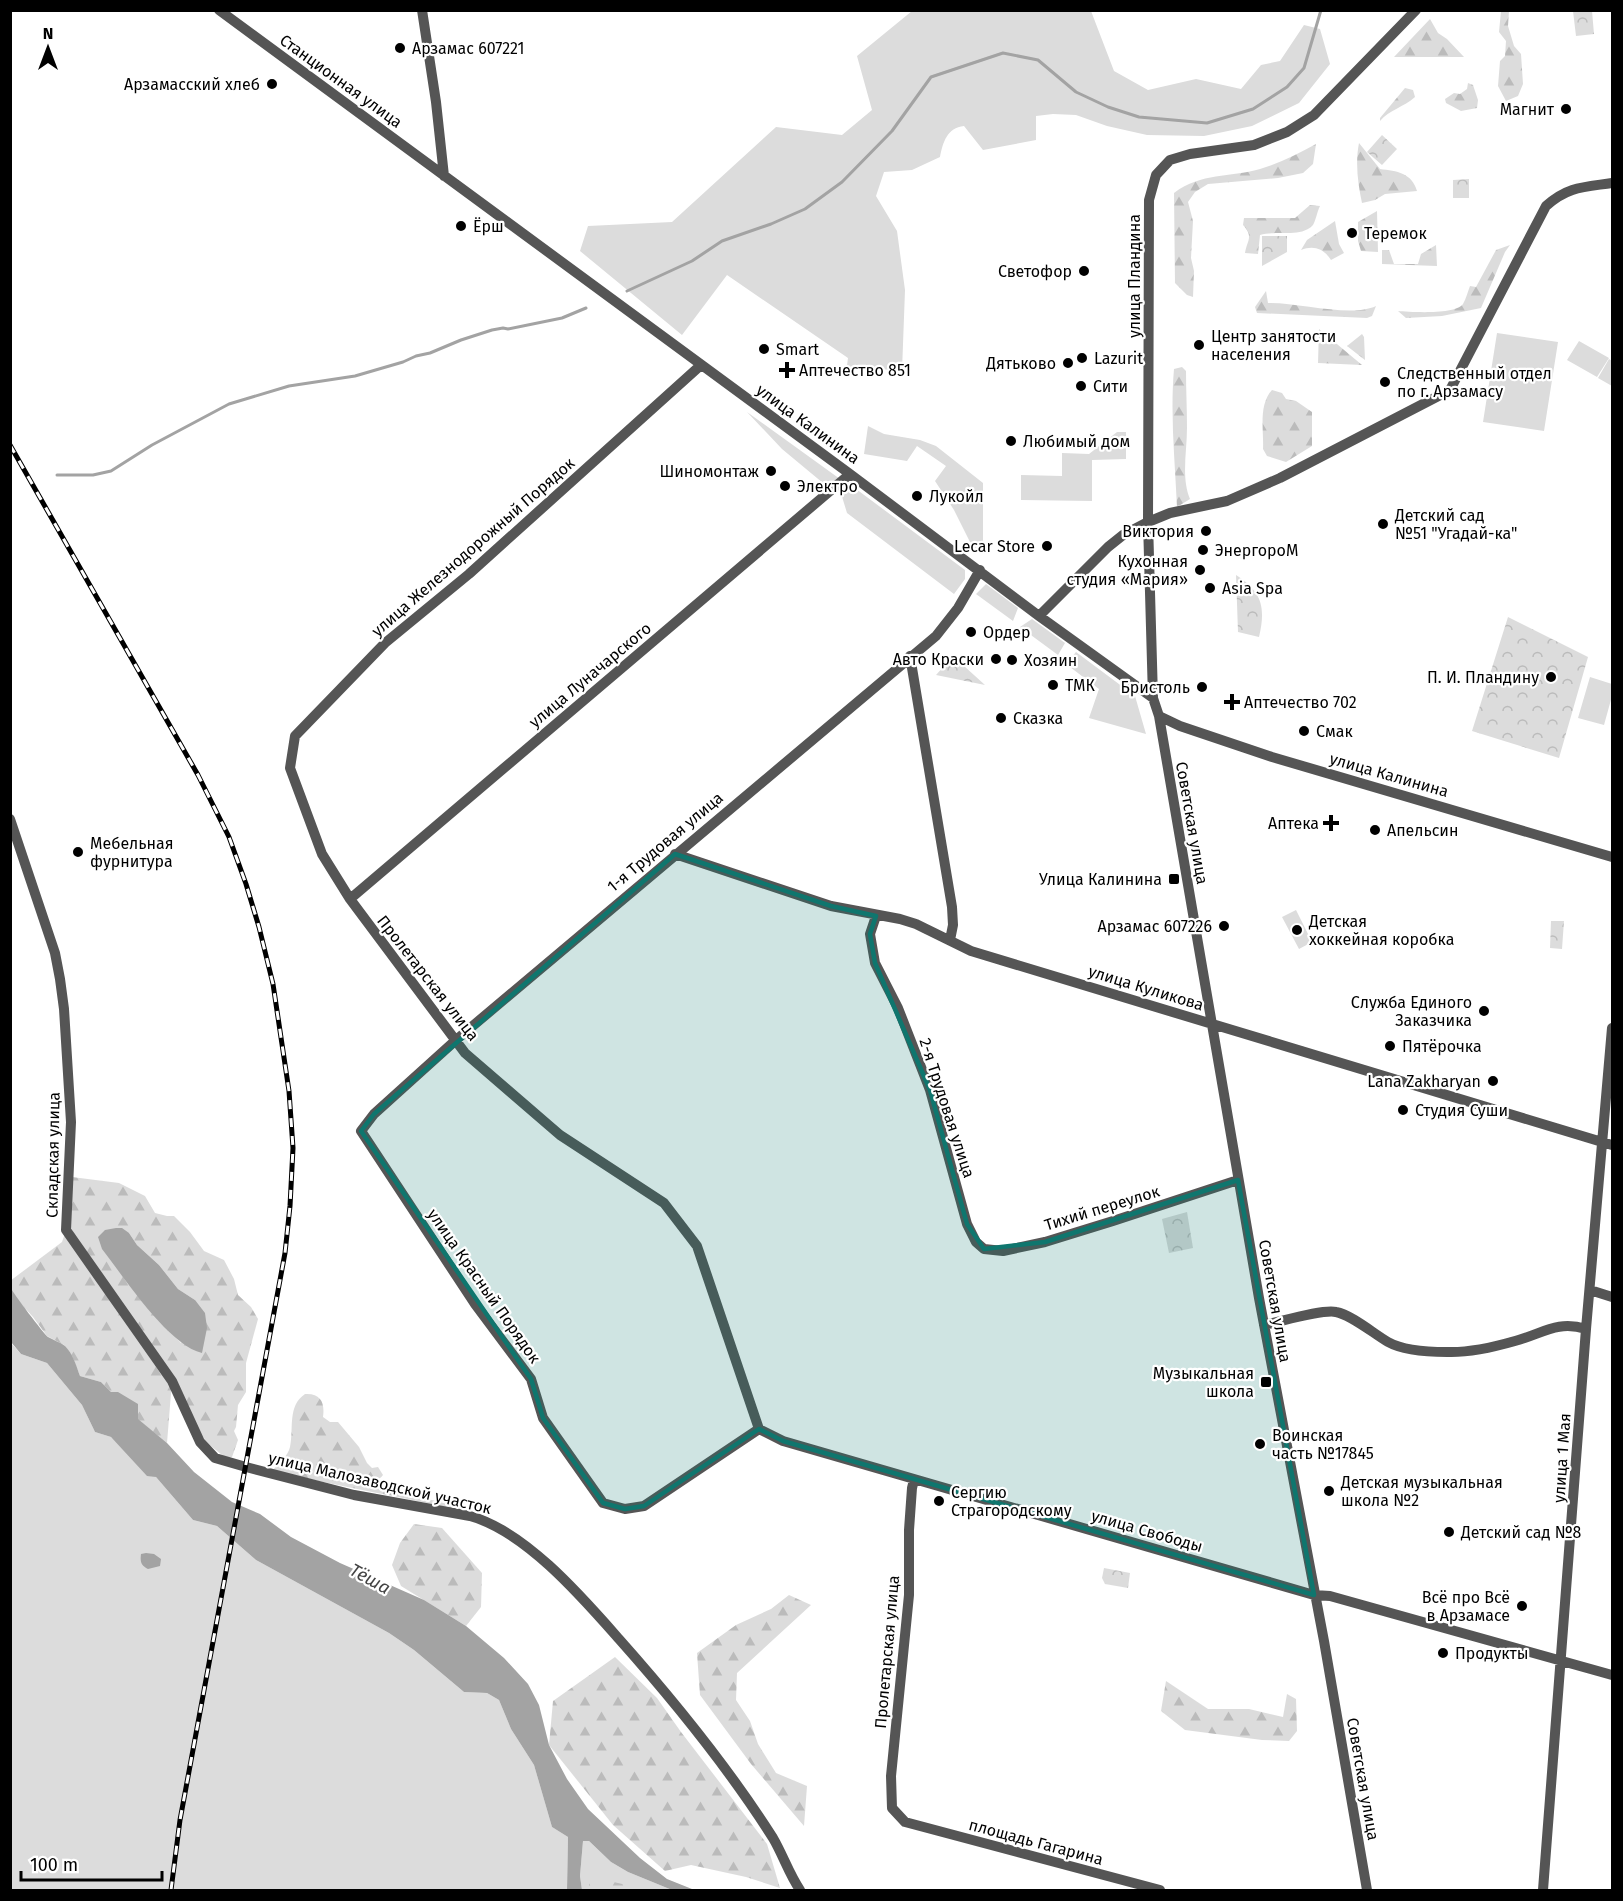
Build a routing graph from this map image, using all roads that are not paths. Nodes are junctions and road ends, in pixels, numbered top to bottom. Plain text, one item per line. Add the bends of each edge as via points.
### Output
1 (219, 10) edge
2 (422, 10) edge
3 (1416, 10) edge
4 (444, 176) junction
5 (1612, 183) edge
6 (701, 365) junction
7 (850, 474) junction
8 (1148, 522) junction
9 (980, 570) junction
10 (1039, 616) junction
11 (910, 656) junction
12 (1153, 698) junction
13 (1159, 717) junction
14 (290, 768) joint
15 (10, 819) edge
16 (675, 854) junction
17 (1612, 857) edge
18 (350, 899) junction
19 (876, 916) junction
20 (950, 940) junction
21 (1211, 1023) junction
22 (1612, 1028) edge
23 (456, 1040) junction
24 (362, 1131) joint
25 (1608, 1143) edge
26 (1238, 1180) junction
27 (976, 1242) joint
28 (1590, 1290) junction
29 (1612, 1297) edge
30 (1264, 1325) junction
31 (1586, 1329) junction
32 (759, 1429) junction
33 (246, 1467) joint
34 (915, 1480) junction
35 (1314, 1594) junction
36 (1561, 1661) junction
37 (1612, 1675) edge
38 (905, 1822) joint
39 (800, 1890) edge
40 (1160, 1890) edge
41 (1367, 1890) edge
42 (1543, 1890) edge

1 - 4 street, Станционная улица
2 - 4 street
3 - 8 street, улица Пландина via 1314,115 1296,127 1254,145 1170,160 1156,175 1149,200
4 - 6 street, улица Калинина
5 - 8 street via 1575,188 1546,206 1450,390 1237,497
6 - 7 street, улица Калинина
6 - 14 street, улица Железнодорожный Порядок via 469,574 385,643 295,736
7 - 9 street, улица Калинина
7 - 18 street, улица Луначарского
8 - 10 street via 1108,547
8 - 12 street, улица Пландина
9 - 10 street, улица Калинина
9 - 11 street, 1-я Трудовая улица via 936,636
10 - 12 street, улица Калинина
11 - 16 street, 1-я Трудовая улица
11 - 20 street via 952,907
12 - 13 street, Советская улица
13 - 17 street, улица Калинина via 1272,757
13 - 21 street, Советская улица
14 - 18 street, Пролетарская улица via 322,854
15 - 33 street, Складская улица via 55,953 61,989 71,1122 66,1230 172,1381 200,1442 215,1458
16 - 19 street, улица Куликова via 831,906
16 - 23 street, 1-я Трудовая улица
18 - 23 street, Пролетарская улица
19 - 20 street, улица Куликова via 916,924
19 - 27 street, 2-я Трудовая улица via 870,934 876,963 930,1090
20 - 21 street, улица Куликова via 971,951
21 - 25 street, улица Куликова
21 - 26 street, Советская улица
22 - 25 street, улица 1 Мая
23 - 24 street, 1-я Трудовая улица via 374,1114
23 - 32 street, Пролетарская улица via 465,1053 560,1135 664,1203 697,1246
24 - 32 street, улица Красный Порядок via 475,1304 531,1379 543,1418 603,1503 625,1509 644,1506
25 - 28 street, улица 1 Мая
26 - 27 street, Тихий переулок via 1045,1242 1003,1251 984,1249
26 - 30 street, Советская улица
28 - 29 street
28 - 31 street, улица 1 Мая
30 - 31 street via 1336,1312 1390,1344 1450,1352 1516,1341 1556,1326
30 - 35 street, Советская улица
31 - 36 street, улица 1 Мая
32 - 34 street, улица Свободы via 783,1441
33 - 39 street, улица Малозаводской участок via 354,1495 470,1516 512,1535 577,1591 649,1672 716,1756 774,1839
34 - 35 street, улица Свободы
34 - 38 street, Пролетарская улица via 909,1530 908,1606 891,1776 892,1808
35 - 36 street, улица Свободы
35 - 41 street, Советская улица
36 - 37 street, улица Свободы
36 - 42 street, улица 1 Мая
38 - 40 street, площадь Гагарина

